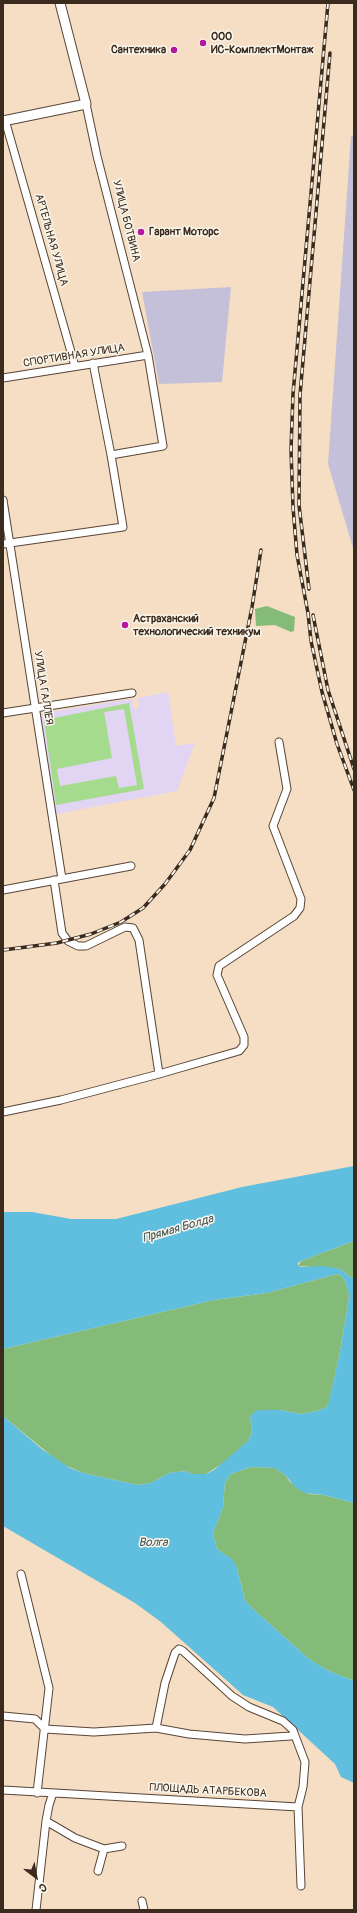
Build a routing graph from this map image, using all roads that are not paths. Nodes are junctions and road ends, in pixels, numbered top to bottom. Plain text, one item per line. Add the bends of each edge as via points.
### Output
1 (60, 3) edge
2 (86, 104) junction
3 (4, 120) edge
4 (148, 355) junction
5 (93, 363) junction
6 (75, 366) junction
7 (3, 378) edge
8 (111, 455) junction
9 (3, 500) edge
10 (7, 544) edge
11 (132, 693) dead end
12 (35, 708) junction
13 (3, 713) edge
14 (279, 742) dead end
15 (131, 866) dead end
16 (58, 879) junction
17 (3, 890) edge
18 (158, 1074) junction
19 (3, 1112) edge
20 (21, 1574) dead end
21 (3, 1716) edge
22 (156, 1728) junction
23 (45, 1729) junction
24 (293, 1734) junction
25 (3, 1790) edge
26 (37, 1793) junction
27 (53, 1793) junction
28 (298, 1807) junction
29 (46, 1821) junction
30 (122, 1846) dead end
31 (104, 1849) junction
32 (98, 1871) dead end
33 (301, 1886) dead end
34 (142, 1901) dead end
35 (36, 1910) edge
36 (144, 1910) edge

1 - 2 street, УЛИЦА БОТВИНА
2 - 3 street
2 - 4 street, УЛИЦА БОТВИНА
3 - 6 street, АРТЕЛЬНАЯ УЛИЦА
4 - 5 street, СПОРТИВНАЯ УЛИЦА
4 - 8 street, УЛИЦА БОТВИНА via 163,446
5 - 6 street, СПОРТИВНАЯ УЛИЦА
5 - 8 street
6 - 7 street, СПОРТИВНАЯ УЛИЦА
8 - 10 street via 123,527
9 - 10 street, УЛИЦА ГАЛЛЕЯ
10 - 12 street, УЛИЦА ГАЛЛЕЯ
11 - 12 street
12 - 13 street
12 - 16 street, УЛИЦА ГАЛЛЕЯ
14 - 18 street via 287,789 273,826 301,899 300,908 294,916 219,966 217,975 244,1037 244,1045 239,1051
15 - 16 street
16 - 17 street
16 - 18 street, УЛИЦА ГАЛЛЕЯ via 62,934 68,941 78,946 86,946 125,927 133,928 138,940
18 - 19 street via 61,1100
20 - 23 street via 49,1688
21 - 23 street via 35,1719
22 - 23 street via 94,1732
22 - 24 street via 244,1739
22 - 24 street via 164,1683 175,1653 179,1650 184,1651 232,1696 249,1707 283,1720 293,1730
23 - 26 street
24 - 28 street via 305,1762
25 - 26 street, ПЛОЩАДЬ АТАРБЕКОВА
26 - 27 street, ПЛОЩАДЬ АТАРБЕКОВА
27 - 28 street, ПЛОЩАДЬ АТАРБЕКОВА
27 - 29 street
28 - 33 street
29 - 31 street via 75,1838
29 - 35 street
30 - 31 street
31 - 32 street
34 - 36 street

